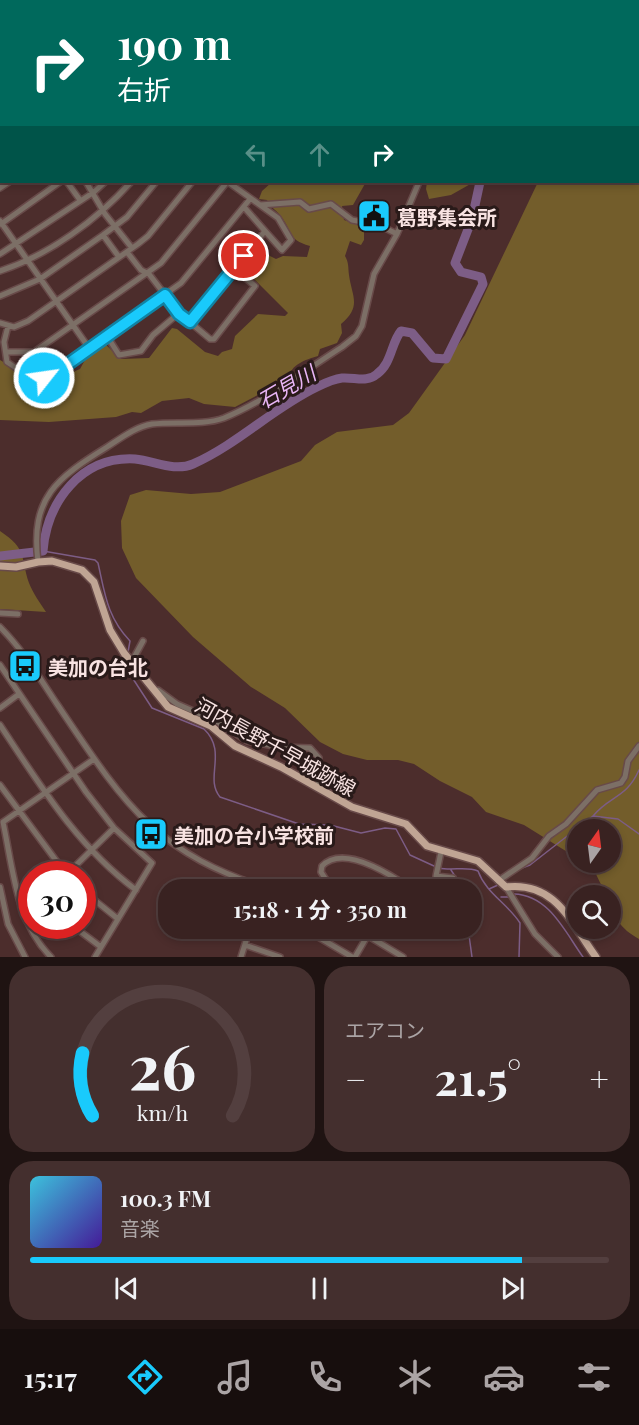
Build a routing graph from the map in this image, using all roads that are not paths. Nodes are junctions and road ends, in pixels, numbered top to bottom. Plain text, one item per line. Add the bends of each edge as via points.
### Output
1 (59, 183) edge
2 (68, 183) edge
3 (87, 183) edge
4 (104, 183) edge
5 (130, 183) edge
6 (155, 183) edge
7 (191, 183) edge
8 (227, 183) edge
9 (229, 183) edge
10 (419, 183) edge
11 (93, 192) junction
12 (250, 199) junction
13 (80, 200) junction
14 (260, 205) junction
15 (244, 207) junction
16 (103, 210) junction
17 (0, 223) edge
18 (115, 226) junction
19 (265, 231) junction
20 (104, 234) junction
21 (397, 234) junction
22 (17, 245) junction
23 (130, 250) junction
24 (0, 254) edge
25 (119, 257) junction
26 (28, 261) junction
27 (234, 269) junction
28 (0, 271) edge
29 (145, 273) junction
30 (40, 279) junction
31 (165, 295) junction
32 (0, 296) edge
33 (57, 302) junction
34 (179, 314) junction
35 (190, 322) junction
36 (0, 323) edge
37 (73, 325) junction
38 (8, 326) junction
39 (107, 336) junction
40 (89, 348) junction
41 (6, 352) junction
42 (38, 562) junction
43 (0, 566) edge
44 (0, 613) edge
45 (18, 614) dead end
46 (0, 627) edge
47 (143, 641) dead end
48 (128, 658) junction
49 (0, 665) edge
50 (19, 694) junction
51 (168, 707) junction
52 (0, 708) edge
53 (0, 725) edge
54 (639, 746) edge
55 (94, 759) junction
56 (73, 773) junction
57 (0, 785) edge
58 (318, 788) junction
59 (45, 792) junction
60 (17, 811) junction
61 (114, 828) junction
62 (90, 851) junction
63 (441, 854) junction
64 (56, 861) edge
65 (80, 861) edge
66 (436, 873) junction
67 (453, 878) dead end
68 (241, 879) edge
69 (325, 879) edge
70 (397, 879) edge
71 (440, 879) edge
72 (498, 880) junction
73 (0, 887) edge
74 (506, 887) junction
75 (136, 890) junction
76 (18, 892) edge
77 (96, 901) edge
78 (118, 919) junction
79 (36, 939) edge
80 (90, 939) edge
81 (247, 939) edge
82 (322, 939) edge
83 (366, 939) edge
84 (373, 939) edge
85 (245, 945) junction
86 (101, 947) junction
87 (25, 957) edge
88 (51, 957) edge
89 (95, 957) edge
90 (241, 957) edge
91 (280, 957) edge
92 (353, 957) edge
93 (403, 957) edge
94 (558, 957) edge
95 (596, 957) edge

1 - 17 street
2 - 13 street
3 - 11 street
4 - 11 street
5 - 16 street
6 - 18 street
7 - 23 street via 148,236
8 - 29 street via 165,260
9 - 12 street
10 - 21 street
11 - 13 street
11 - 16 street
12 - 14 street
12 - 15 street
13 - 22 street
14 - 19 street via 278,218 291,240 282,250
14 - 21 street via 300,202 309,209 331,204 352,220 379,225
15 - 19 street
15 - 31 street via 181,283
16 - 18 street
16 - 26 street
17 - 22 street
18 - 20 street
18 - 23 street
19 - 27 street
20 - 25 street
20 - 30 street
21 - 42 street via 374,274 362,326 348,343 240,411 204,422 150,424 66,473 43,505 35,537
22 - 24 street
22 - 26 street
23 - 25 street
23 - 29 street
25 - 33 street
26 - 28 street
26 - 30 street
27 - 35 street
27 - 35 street via 255,286 214,339
29 - 31 street
29 - 37 street
30 - 32 street
30 - 33 street
31 - 34 street
31 - 39 street
33 - 37 street
33 - 38 street via 19,326
34 - 35 street
34 - 39 street via 153,335 141,351 120,355
36 - 38 street
37 - 40 street
37 - 41 street via 34,352
38 - 41 street
39 - 40 street
40 - 41 street via 47,378 13,367 7,362
42 - 43 main road, 河内長野千早城跡線
42 - 48 main road, 河内長野千早城跡線 via 62,563 88,574 110,630
44 - 45 street
46 - 55 street via 18,646
47 - 48 street
48 - 51 main road, 河内長野千早城跡線
49 - 50 street
50 - 52 street
50 - 56 street
51 - 58 main road, 河内長野千早城跡線 via 211,726 235,746
51 - 58 street via 158,690 183,708 216,721 247,741 310,748 319,758
53 - 59 street
54 - 72 street via 628,761 621,783 597,790 532,858
55 - 56 street
55 - 68 street via 122,798 170,843
56 - 59 street
56 - 61 street
57 - 60 street
58 - 63 main road, 河内長野千早城跡線 via 365,813 406,824 427,846
59 - 60 street
59 - 62 street
60 - 64 street
60 - 76 street via 3,822
61 - 62 street
61 - 75 street via 152,863
62 - 65 street
62 - 75 street
63 - 66 street
63 - 72 main road, 河内長野千早城跡線 via 478,861
66 - 67 street
66 - 71 street
69 - 70 street via 322,866 334,859 355,860
72 - 74 main road, 河内長野千早城跡線
73 - 87 street via 8,924
74 - 94 street via 535,934
74 - 95 main road via 528,886 551,896
75 - 78 street
77 - 78 street
78 - 86 street
79 - 88 street
80 - 86 street
81 - 85 street
82 - 92 street
83 - 92 street
84 - 93 street
85 - 90 street
85 - 91 street
86 - 89 street

